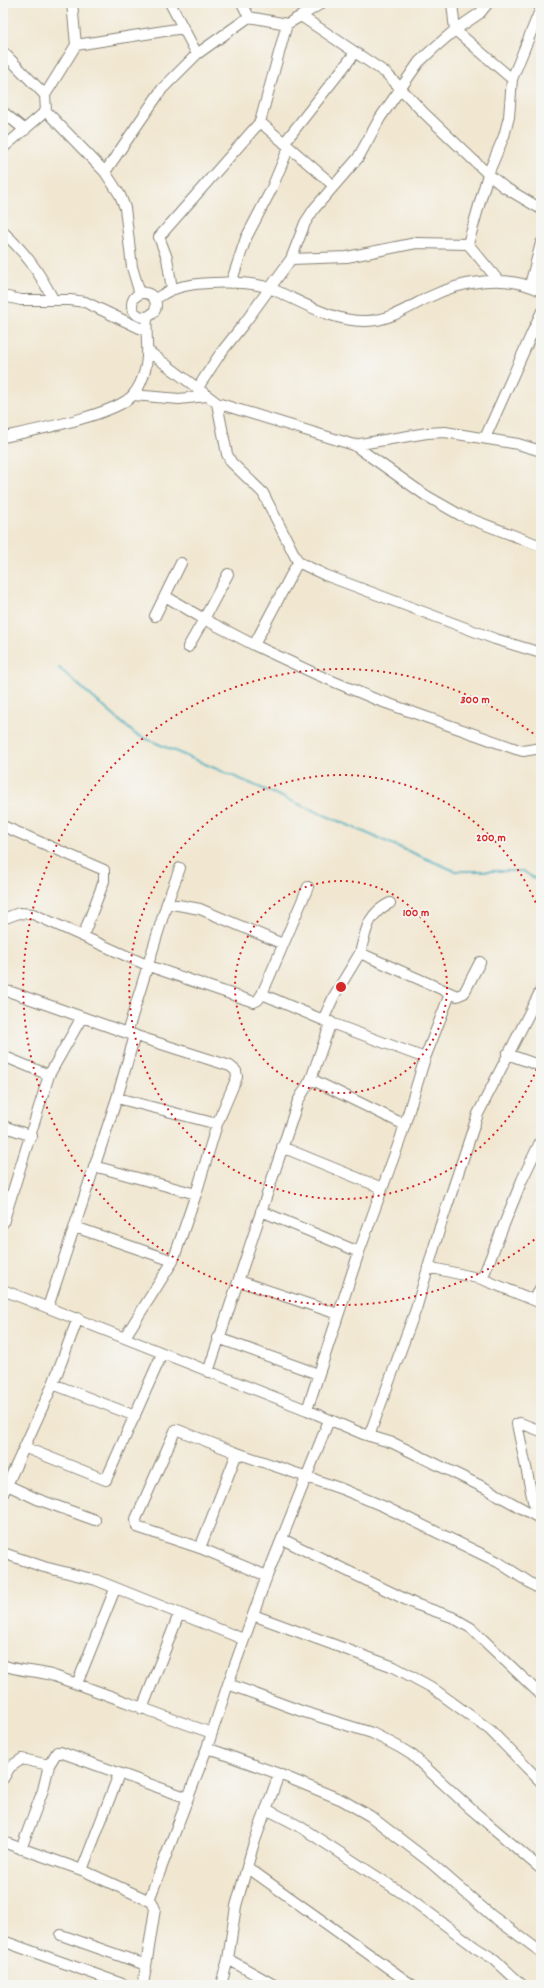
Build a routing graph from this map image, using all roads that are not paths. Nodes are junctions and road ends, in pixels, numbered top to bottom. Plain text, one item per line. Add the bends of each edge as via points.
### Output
1 (72, 3) edge
2 (170, 3) edge
3 (242, 3) edge
4 (322, 3) edge
5 (452, 3) edge
6 (488, 3) edge
7 (541, 8) edge
8 (301, 16) junction
9 (249, 17) junction
10 (287, 24) junction
11 (183, 28) junction
12 (454, 30) junction
13 (76, 45) junction
14 (3, 52) edge
15 (355, 53) junction
16 (197, 54) junction
17 (512, 79) junction
18 (401, 89) junction
19 (45, 95) junction
20 (46, 111) junction
21 (3, 112) edge
22 (260, 122) junction
23 (25, 130) junction
24 (287, 145) junction
25 (3, 148) edge
26 (105, 172) junction
27 (488, 174) junction
28 (333, 185) junction
29 (541, 209) edge
30 (3, 232) edge
31 (541, 243) edge
32 (468, 244) junction
33 (291, 260) junction
34 (498, 280) junction
35 (230, 283) junction
36 (530, 285) junction
37 (270, 288) junction
38 (172, 289) junction
39 (541, 290) edge
40 (140, 294) junction
41 (3, 296) edge
42 (53, 299) junction
43 (155, 299) junction
44 (541, 313) edge
45 (147, 318) junction
46 (146, 331) junction
47 (148, 351) junction
48 (197, 389) junction
49 (133, 395) junction
50 (206, 396) junction
51 (217, 404) junction
52 (3, 437) edge
53 (485, 438) junction
54 (354, 445) junction
55 (541, 451) edge
56 (541, 546) edge
57 (298, 562) junction
58 (181, 563) dead end
59 (228, 574) dead end
60 (165, 596) junction
61 (154, 616) dead end
62 (204, 618) junction
63 (254, 646) junction
64 (188, 647) dead end
65 (541, 653) edge
66 (541, 748) edge
67 (3, 827) edge
68 (180, 868) dead end
69 (308, 887) dead end
70 (167, 903) junction
71 (390, 903) dead end
72 (3, 919) edge
73 (83, 936) junction
74 (284, 944) junction
75 (360, 953) junction
76 (480, 962) dead end
77 (149, 966) junction
78 (541, 990) edge
79 (3, 991) edge
80 (262, 994) junction
81 (450, 994) junction
82 (82, 1018) junction
83 (327, 1021) junction
84 (131, 1034) junction
85 (507, 1054) junction
86 (3, 1056) edge
87 (425, 1058) junction
88 (541, 1066) edge
89 (49, 1075) junction
90 (311, 1079) junction
91 (117, 1098) junction
92 (217, 1124) junction
93 (404, 1125) junction
94 (3, 1126) edge
95 (32, 1136) junction
96 (541, 1140) edge
97 (282, 1147) junction
98 (94, 1166) junction
99 (382, 1188) junction
100 (196, 1194) junction
101 (6, 1202) edge
102 (261, 1211) junction
103 (3, 1223) edge
104 (75, 1226) junction
105 (359, 1252) junction
106 (173, 1261) junction
107 (428, 1267) junction
108 (482, 1279) junction
109 (239, 1281) junction
110 (541, 1287) edge
111 (3, 1290) edge
112 (537, 1301) edge
113 (48, 1306) junction
114 (338, 1314) junction
115 (78, 1318) junction
116 (125, 1337) junction
117 (218, 1338) junction
118 (162, 1354) junction
119 (208, 1372) junction
120 (318, 1374) junction
121 (54, 1384) junction
122 (307, 1410) junction
123 (135, 1416) junction
124 (329, 1420) junction
125 (541, 1431) edge
126 (369, 1436) junction
127 (26, 1448) junction
128 (237, 1453) junction
129 (307, 1478) junction
130 (4, 1487) edge
131 (541, 1518) edge
132 (95, 1520) dead end
133 (282, 1539) junction
134 (200, 1548) junction
135 (3, 1553) edge
136 (267, 1576) junction
137 (115, 1589) junction
138 (541, 1590) edge
139 (179, 1614) junction
140 (253, 1615) junction
141 (243, 1639) junction
142 (3, 1665) edge
143 (77, 1684) junction
144 (228, 1684) junction
145 (541, 1694) edge
146 (142, 1709) junction
147 (212, 1733) junction
148 (207, 1748) junction
149 (49, 1765) junction
150 (4, 1774) edge
151 (118, 1774) junction
152 (278, 1774) junction
153 (541, 1782) edge
154 (188, 1798) junction
155 (266, 1809) junction
156 (3, 1842) edge
157 (21, 1849) junction
158 (247, 1867) junction
159 (541, 1869) edge
160 (82, 1870) junction
161 (149, 1900) junction
162 (61, 1935) dead end
163 (3, 1941) edge
164 (541, 1952) edge
165 (228, 1959) junction
166 (146, 1965) junction
167 (125, 1985) edge
168 (143, 1985) edge
169 (220, 1985) edge
170 (274, 1985) edge
171 (412, 1985) edge
172 (522, 1985) edge

1 - 13 street
2 - 11 street
3 - 9 street
4 - 8 street
5 - 12 street
6 - 12 street via 470,21
7 - 17 street
8 - 10 street
8 - 15 street
9 - 10 street
9 - 16 street
10 - 22 street
11 - 13 street
11 - 16 street
12 - 17 street
12 - 18 street via 419,62
13 - 19 street
14 - 19 street
15 - 18 street via 386,73
15 - 24 street
16 - 26 street via 162,89
17 - 27 street via 506,130
18 - 27 street
18 - 28 street via 380,118 358,158
19 - 20 street
20 - 23 street
20 - 26 street
21 - 23 street
22 - 24 street
22 - 38 street via 159,237 167,258
23 - 25 street
24 - 28 street
24 - 35 street via 271,190 246,238
26 - 40 street via 125,208 128,247
27 - 29 street via 504,187
27 - 32 street
28 - 33 street via 305,224
30 - 42 street via 29,258
31 - 36 street
32 - 33 street via 416,243 347,257
32 - 34 street
33 - 37 street
34 - 36 street
34 - 37 street via 448,289 381,320 366,322 323,312
35 - 37 street
35 - 38 street via 202,283
36 - 39 street
37 - 48 street
38 - 43 street
40 - 43 street via 148,294
40 - 45 street via 133,300 132,309 138,316
41 - 42 street via 21,300
42 - 46 street via 85,302
43 - 45 street via 156,311
44 - 53 street
45 - 46 street
46 - 47 street
47 - 48 street
47 - 49 street via 146,369
48 - 50 street
49 - 50 street via 179,399
49 - 52 street via 109,409 86,417
50 - 51 street
51 - 54 street
51 - 57 street via 230,462 263,493
53 - 54 street via 428,432
53 - 55 street
54 - 56 street via 425,495 460,515
57 - 63 street
57 - 65 street via 325,575 495,639
58 - 60 street
59 - 62 street
60 - 61 street
60 - 62 street
62 - 63 street
62 - 64 street
63 - 66 street via 382,702 516,749 523,751
67 - 73 street via 104,870 104,881
68 - 70 street
69 - 74 street
70 - 74 street via 200,909
70 - 77 street
71 - 75 street via 378,910 371,919
72 - 73 street via 26,912
73 - 77 street
74 - 80 street
75 - 81 street
75 - 83 street via 334,996
76 - 81 street via 463,995
77 - 80 street via 251,1002 256,1002
77 - 84 street
78 - 85 street
79 - 82 street
80 - 83 street
81 - 87 street
82 - 84 street
82 - 89 street
83 - 87 street
83 - 90 street
84 - 91 street
84 - 92 street via 230,1066 236,1071 237,1078
85 - 88 street
85 - 107 street via 478,1114
86 - 89 street
87 - 93 street
89 - 95 street
90 - 93 street
90 - 97 street via 298,1101
91 - 92 street
91 - 98 street
92 - 100 street
93 - 99 street
94 - 95 street
95 - 101 street
96 - 108 street
97 - 99 street
97 - 102 street
98 - 100 street
98 - 104 street
99 - 105 street
100 - 106 street
101 - 103 street
102 - 105 street
102 - 109 street
104 - 106 street
104 - 113 street
105 - 114 street
106 - 116 street
107 - 108 street
107 - 126 street via 416,1309
108 - 112 street
109 - 114 street
109 - 117 street
110 - 112 street
111 - 113 street
113 - 115 street
114 - 120 street
115 - 116 street
115 - 121 street
116 - 118 street
117 - 119 street
117 - 120 street
118 - 119 street
118 - 123 street
119 - 122 street
120 - 122 street
121 - 123 street
121 - 127 street
122 - 124 street
123 - 127 street via 106,1480
124 - 126 street
124 - 129 street
125 - 131 street via 517,1424 533,1501
126 - 131 street via 420,1456
127 - 130 street
128 - 129 street
128 - 134 street
128 - 134 street via 175,1431 136,1519 137,1527
129 - 133 street
129 - 138 street via 342,1489 455,1539 498,1562
130 - 132 street
133 - 136 street
133 - 145 street via 415,1604 452,1617 471,1628
134 - 136 street
135 - 137 street via 44,1567 96,1580
136 - 140 street
137 - 139 street
137 - 143 street
139 - 141 street
139 - 146 street
140 - 141 street
140 - 153 street via 394,1667 431,1687 490,1730
141 - 144 street
142 - 143 street via 22,1671 52,1675
143 - 146 street
144 - 147 street
144 - 159 street via 301,1711 372,1733 399,1747 412,1755
146 - 147 street
147 - 148 street
148 - 152 street
148 - 154 street
149 - 150 street via 22,1759
149 - 151 street via 54,1754 60,1752
149 - 157 street via 43,1790
151 - 154 street
151 - 160 street
152 - 155 street
152 - 164 street via 342,1800 370,1816 430,1862 491,1915
154 - 161 street
155 - 158 street
155 - 172 street via 299,1826 408,1897 494,1959
156 - 157 street
157 - 160 street
158 - 165 street via 236,1906
158 - 171 street
160 - 161 street
161 - 166 street via 155,1909
162 - 166 street
163 - 167 street
165 - 169 street
165 - 170 street
166 - 168 street

